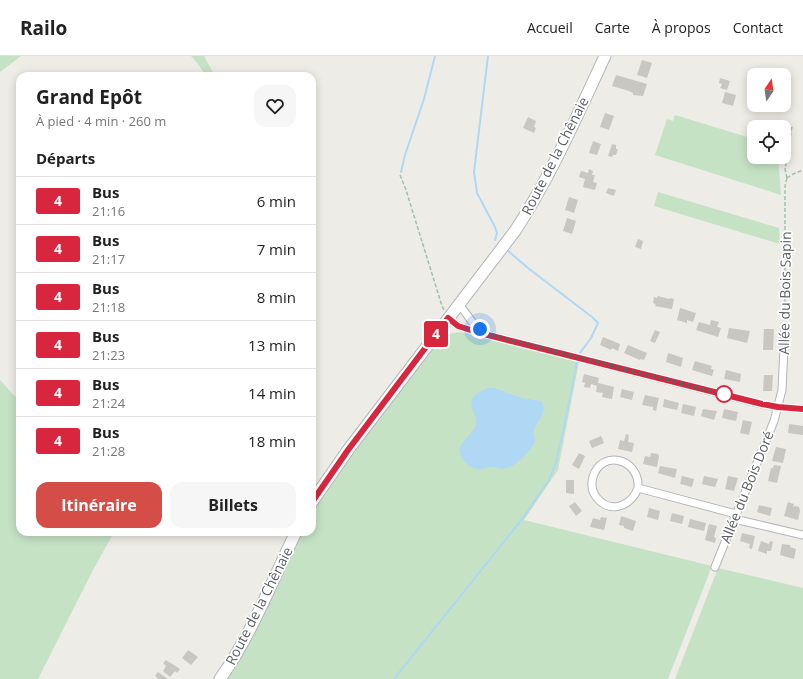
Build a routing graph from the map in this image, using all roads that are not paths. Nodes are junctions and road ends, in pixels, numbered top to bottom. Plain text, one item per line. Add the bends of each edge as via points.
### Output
1 (605, 56) edge
2 (460, 304) junction
3 (449, 317) junction
4 (784, 327) road end
5 (490, 334) junction
6 (778, 407) junction
7 (803, 409) edge
8 (638, 488) junction
9 (316, 496) edge
10 (735, 516) junction
11 (803, 535) edge
12 (294, 536) edge
13 (715, 567) dead end
14 (220, 679) edge

1 - 2 main road, Route de la Chênaie via 534,200 515,231
2 - 3 main road, Route de la Chênaie
2 - 5 street via 473,323
3 - 5 street via 458,326
3 - 9 main road, Route de la Chênaie
4 - 6 street, Allée du Bois Sapin via 782,390
5 - 6 street
6 - 7 street
6 - 10 street, Allée du Bois Doré
8 - 8 street via 638,476 632,467 617,460 600,465 592,481 598,499 613,506 628,503
8 - 10 street
10 - 11 street
10 - 13 street, Allée du Bois Doré
12 - 14 main road, Route de la Chênaie via 253,624

